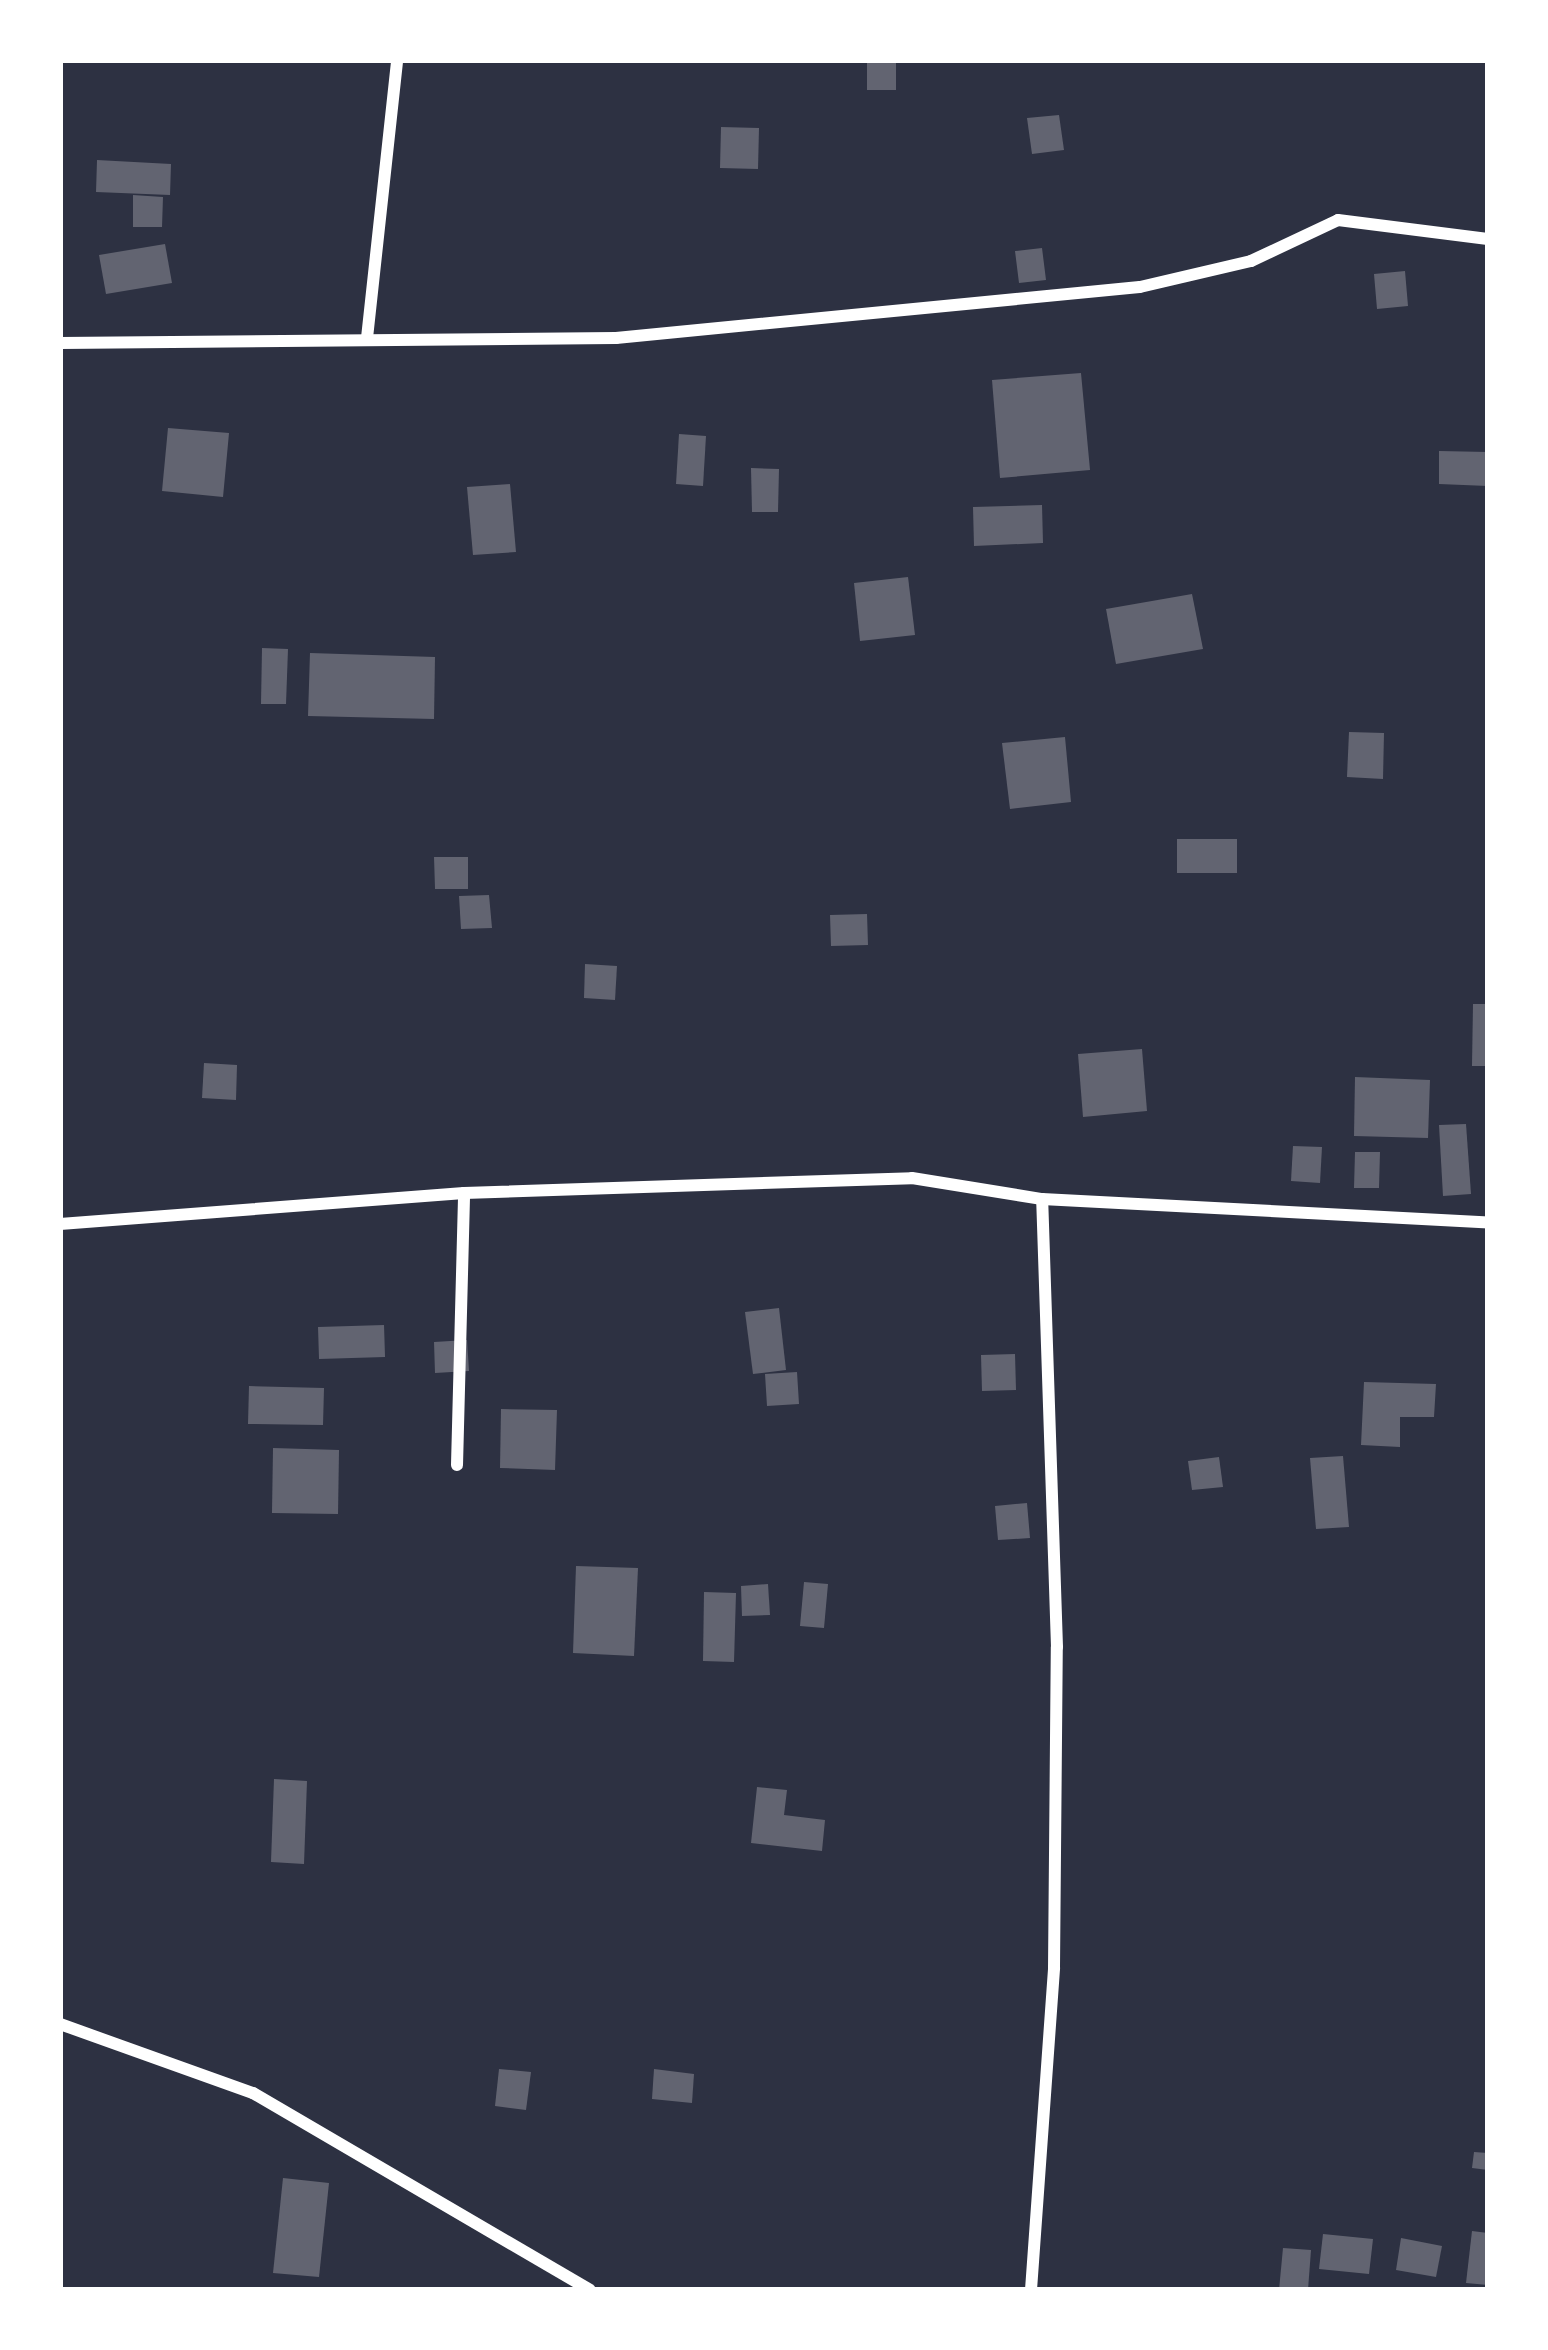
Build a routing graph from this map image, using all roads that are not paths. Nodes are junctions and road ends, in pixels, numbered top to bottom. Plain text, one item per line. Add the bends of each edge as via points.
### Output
1 (398, 60) edge
2 (1488, 239) edge
3 (367, 338) junction
4 (60, 344) edge
5 (464, 1193) junction
6 (1042, 1199) junction
7 (1488, 1222) edge
8 (60, 1224) edge
9 (457, 1465) dead end
10 (60, 2024) edge
11 (590, 2290) edge
12 (1031, 2290) edge

1 - 3 street
2 - 3 street via 1338,220 1251,260 1140,287 616,338
3 - 4 street
5 - 6 street via 912,1178
5 - 8 street
5 - 9 street
6 - 7 street
6 - 12 street via 1057,1693 1054,1968
10 - 11 street via 253,2093

